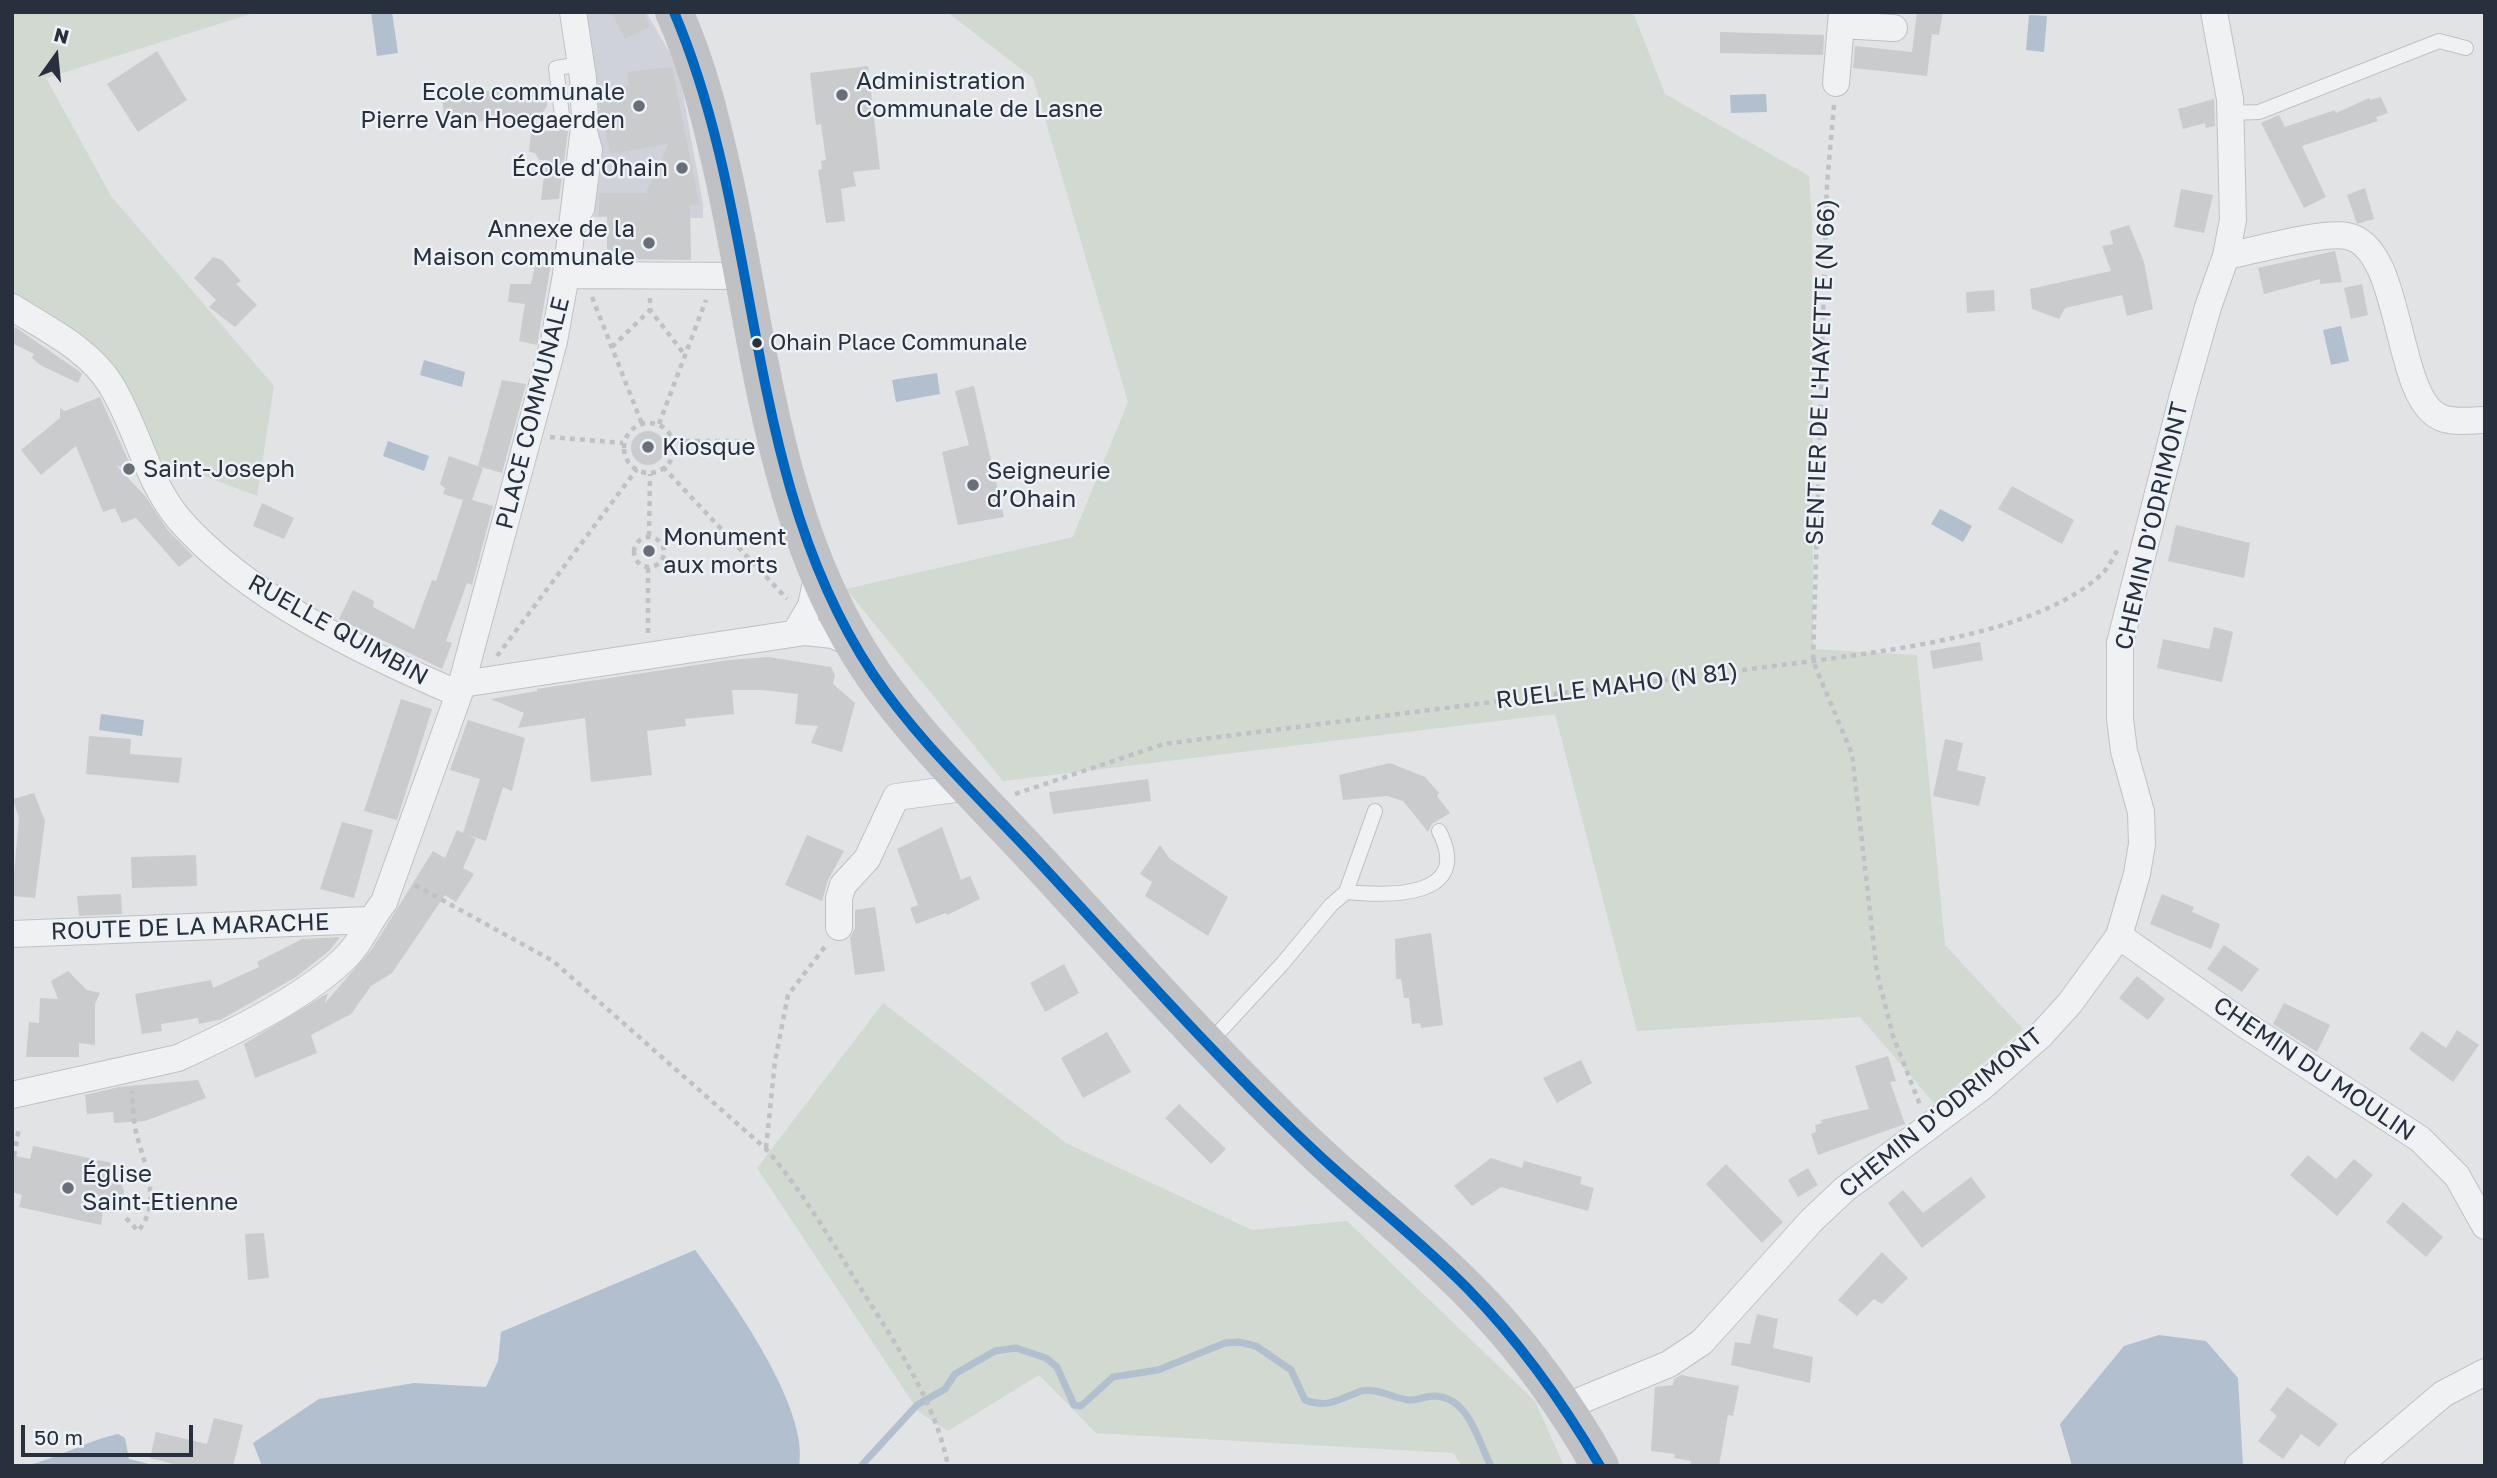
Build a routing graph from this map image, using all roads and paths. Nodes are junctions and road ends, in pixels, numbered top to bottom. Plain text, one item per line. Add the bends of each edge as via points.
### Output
1 (573, 12) edge
2 (674, 12) edge
3 (2214, 12) edge
4 (1842, 19) edge
5 (1894, 28) dead end
6 (2466, 48) dead end
7 (1836, 83) joint
8 (2231, 113) junction
9 (2226, 256) junction
10 (575, 276) junction
11 (650, 277) junction
12 (729, 277) junction
13 (12, 307) edge
14 (650, 310) junction
15 (612, 347) junction
16 (685, 355) junction
17 (2485, 420) edge
18 (642, 424) junction
19 (659, 424) junction
20 (530, 436) junction
21 (777, 440) junction
22 (674, 441) junction
23 (622, 443) junction
24 (663, 467) junction
25 (637, 469) junction
26 (650, 474) junction
27 (649, 537) junction
28 (2124, 538) dead end
29 (648, 566) junction
30 (818, 573) junction
31 (802, 622) junction
32 (855, 645) junction
33 (648, 655) junction
34 (1813, 661) junction
35 (466, 687) junction
36 (978, 796) junction
37 (1375, 811) dead end
38 (1439, 831) dead end
39 (396, 874) junction
40 (1346, 892) junction
41 (369, 920) junction
42 (839, 928) joint
43 (12, 934) edge
44 (2119, 936) junction
45 (1208, 1044) junction
46 (129, 1070) junction
47 (15, 1100) edge
48 (19, 1128) dead end
49 (1929, 1128) junction
50 (766, 1149) junction
51 (14, 1156) dead end
52 (126, 1218) dead end
53 (2485, 1226) edge
54 (2485, 1372) edge
55 (1564, 1406) junction
56 (948, 1466) edge
57 (1600, 1466) edge
58 (2358, 1466) edge

1 - 10 street, PLACE COMMUNALE via 581,64 574,122
2 - 12 main road via 711,118
3 - 8 street, CHEMIN D'ODRIMONT
4 - 5 street
4 - 7 street
6 - 8 lane via 2439,41 2259,112
7 - 34 path, SENTIER DE L'HAYETTE (N 66) via 1827,184
8 - 9 street, CHEMIN D'ODRIMONT via 2233,220
9 - 17 street via 2337,236 2360,242 2378,262 2429,410 2442,418
9 - 44 street, CHEMIN D'ODRIMONT via 2183,395 2120,643 2120,719 2141,813 2141,844
10 - 11 street
10 - 15 path
10 - 20 street, PLACE COMMUNALE
11 - 12 street
11 - 14 path
12 - 16 path
12 - 21 main road
13 - 35 street, RUELLE QUIMBIN via 87,356 111,385 167,503 216,557 309,619 364,649
14 - 15 path
14 - 16 path
15 - 18 path
16 - 19 path
18 - 19 path
18 - 23 path via 636,424
19 - 22 path
20 - 23 path
20 - 35 street, PLACE COMMUNALE
21 - 22 path
21 - 30 main road
22 - 24 path via 670,464
23 - 25 path via 628,465
24 - 26 path
24 - 31 path via 788,601
25 - 26 path
25 - 35 path
26 - 27 path
27 - 29 path via 639,540 634,549 639,563
27 - 29 path via 658,539 664,552 661,561
28 - 34 path, RUELLE MAHO (N 81) via 2104,571 2070,596 2008,625
29 - 33 path
30 - 31 street
30 - 32 main road
31 - 32 street
31 - 33 street
32 - 36 main road via 898,707
33 - 35 street
34 - 36 path, RUELLE MAHO (N 81) via 1164,744
34 - 49 path via 1852,754 1877,973 1893,1036
35 - 39 street, PLACE COMMUNALE
36 - 42 street via 896,797 867,859 843,885
36 - 45 main road
37 - 40 lane
38 - 40 lane via 1448,849 1448,862 1431,885 1388,895
39 - 41 street, PLACE COMMUNALE via 384,902
39 - 50 path via 553,961
40 - 45 lane
41 - 43 street, ROUTE DE LA MARACHE
41 - 46 street, PLACE COMMUNALE via 358,944 340,963 283,1002 178,1058
42 - 50 path via 788,995 775,1061
44 - 49 street, CHEMIN D'ODRIMONT via 2040,1036
44 - 53 street, CHEMIN DU MOULIN via 2420,1139 2457,1176
45 - 55 main road via 1320,1156 1482,1303
46 - 47 street, PLACE COMMUNALE
46 - 52 path via 152,1200 138,1231
48 - 51 path
49 - 55 street, CHEMIN D'ODRIMONT via 1845,1189 1702,1342 1669,1364
50 - 56 path via 792,1179 884,1325 928,1405
54 - 58 street via 2443,1394
55 - 57 main road

